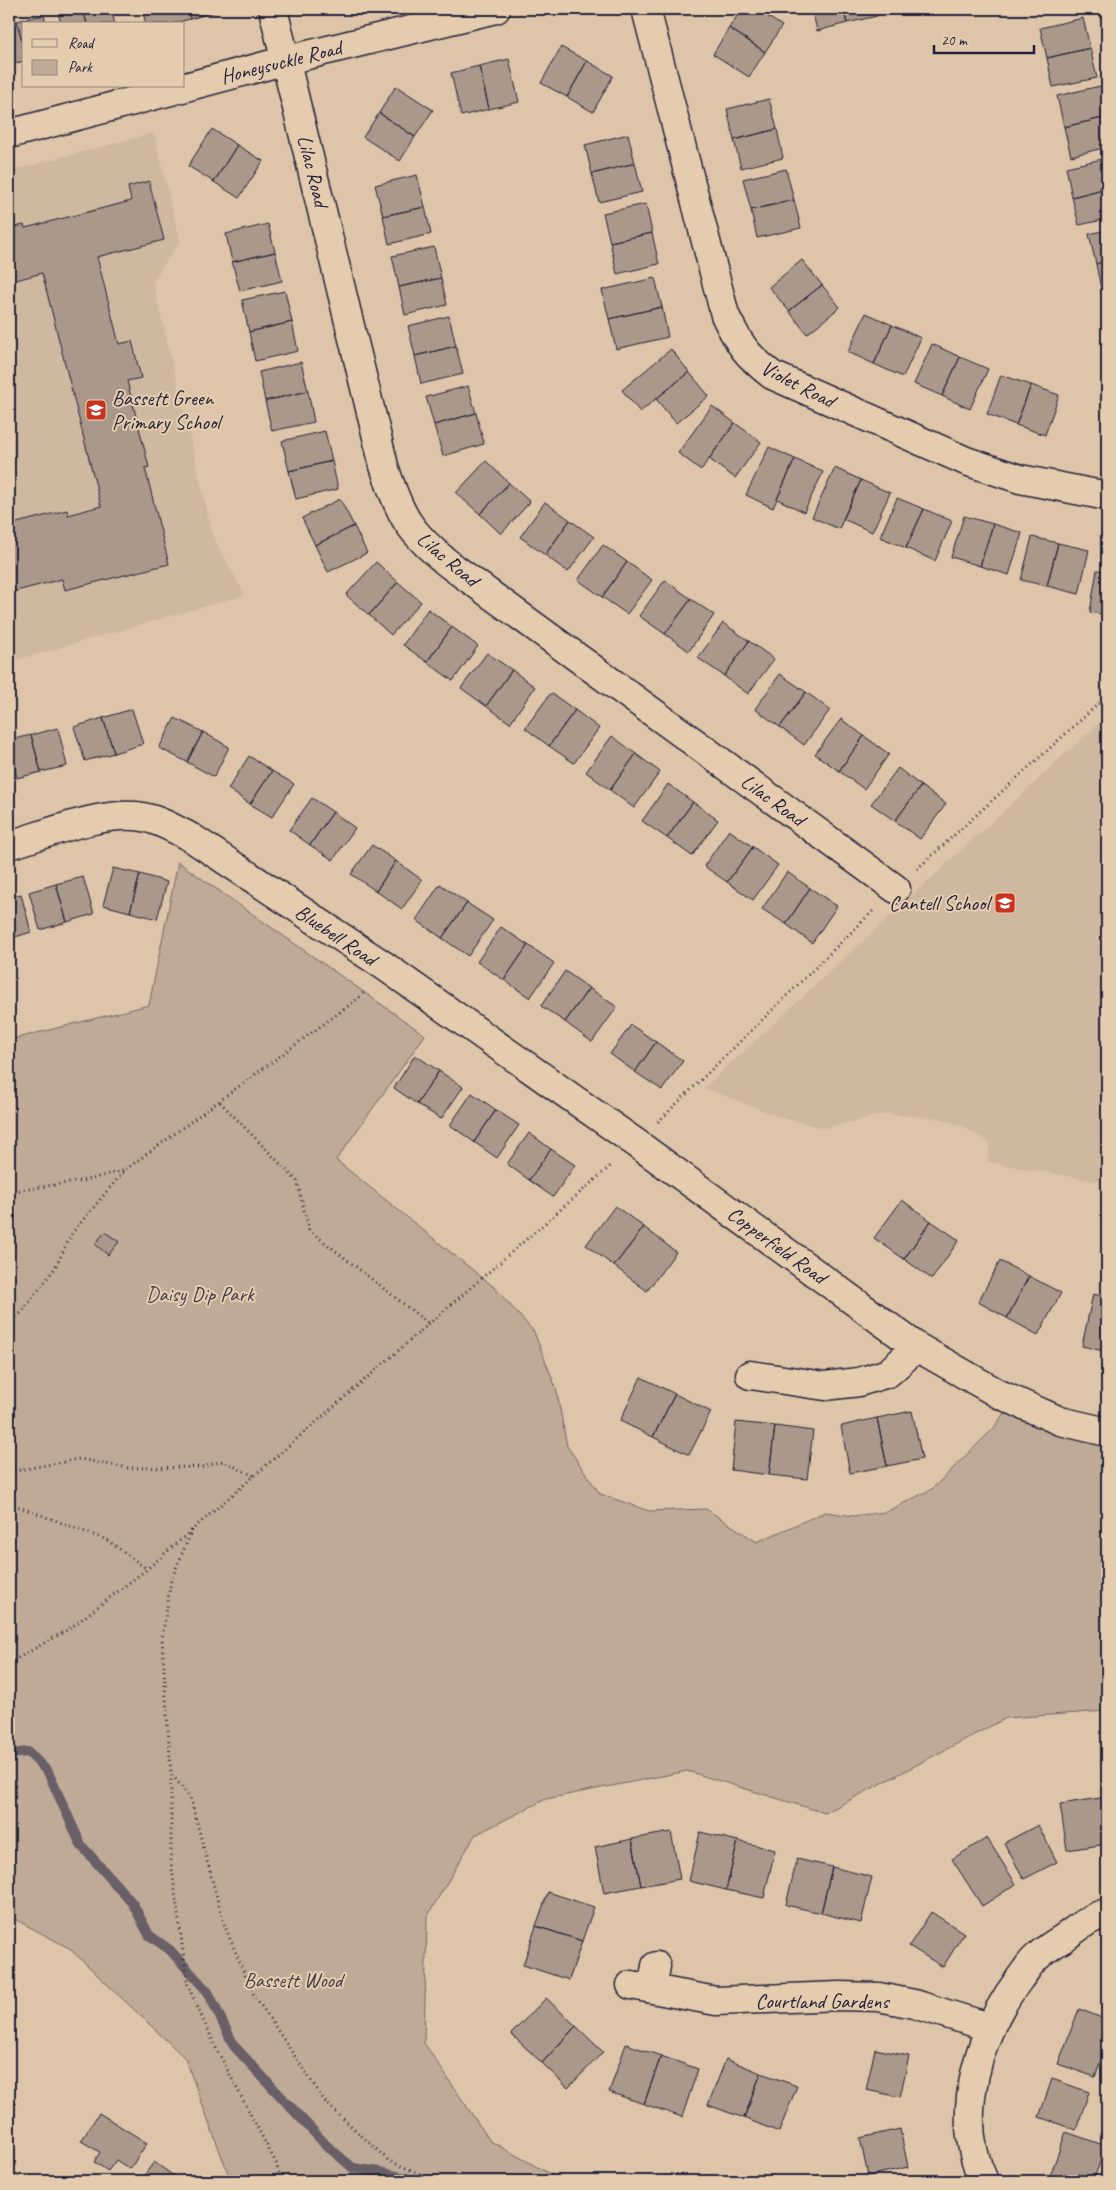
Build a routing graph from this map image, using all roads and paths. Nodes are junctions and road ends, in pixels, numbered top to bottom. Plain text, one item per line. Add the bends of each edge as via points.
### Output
1 (273, 9) edge
2 (496, 9) edge
3 (646, 9) edge
4 (287, 60) junction
5 (185, 87) edge
6 (182, 88) edge
7 (9, 134) edge
8 (1107, 496) edge
9 (1107, 696) edge
10 (9, 845) edge
11 (896, 889) junction
12 (382, 965) junction
13 (220, 1102) junction
14 (636, 1143) junction
15 (125, 1170) junction
16 (9, 1192) edge
17 (9, 1324) edge
18 (429, 1324) junction
19 (918, 1346) junction
20 (750, 1375) dead end
21 (1107, 1432) edge
22 (9, 1472) edge
23 (254, 1476) junction
24 (9, 1503) edge
25 (192, 1530) junction
26 (147, 1569) junction
27 (9, 1663) edge
28 (171, 1773) junction
29 (1107, 1913) edge
30 (646, 1980) dead end
31 (989, 2027) junction
32 (281, 2181) edge
33 (426, 2181) edge
34 (984, 2181) edge

1 - 4 street, Lilac Road
2 - 4 street, Honeysuckle Road
3 - 8 street, Violet Road via 725,315 737,341 750,358 772,375 966,461 1020,479
4 - 5 street, Honeysuckle Road
4 - 11 street, Lilac Road via 384,466 406,521 424,544 450,565
6 - 7 street, Honeysuckle Road
9 - 11 path
10 - 12 street, Bluebell Road via 102,818 144,817 192,838
11 - 14 path
12 - 13 path via 359,998
12 - 14 street, Bluebell Road
13 - 15 path
13 - 18 path via 297,1181 309,1230
14 - 18 path
14 - 19 street, Copperfield Road
15 - 16 path via 87,1180
15 - 17 path via 72,1233 55,1268
18 - 23 path
19 - 20 street via 888,1373 859,1382 825,1386
19 - 21 street, Copperfield Road via 999,1394 1060,1421
22 - 23 path via 79,1459 128,1468 202,1467 223,1461
23 - 25 path
24 - 26 path via 107,1540
25 - 26 path
25 - 28 path via 171,1580 162,1639
26 - 27 path via 68,1629
28 - 32 path via 171,1861 188,1986 217,2050 276,2163
28 - 33 path via 190,1797 224,1924 252,1992 326,2103 388,2161 425,2176
29 - 31 street via 1093,1916 1036,1957 1010,1991
30 - 31 street, Courtland Gardens via 716,2002 878,1997 914,2004
31 - 34 street via 970,2100 971,2138

